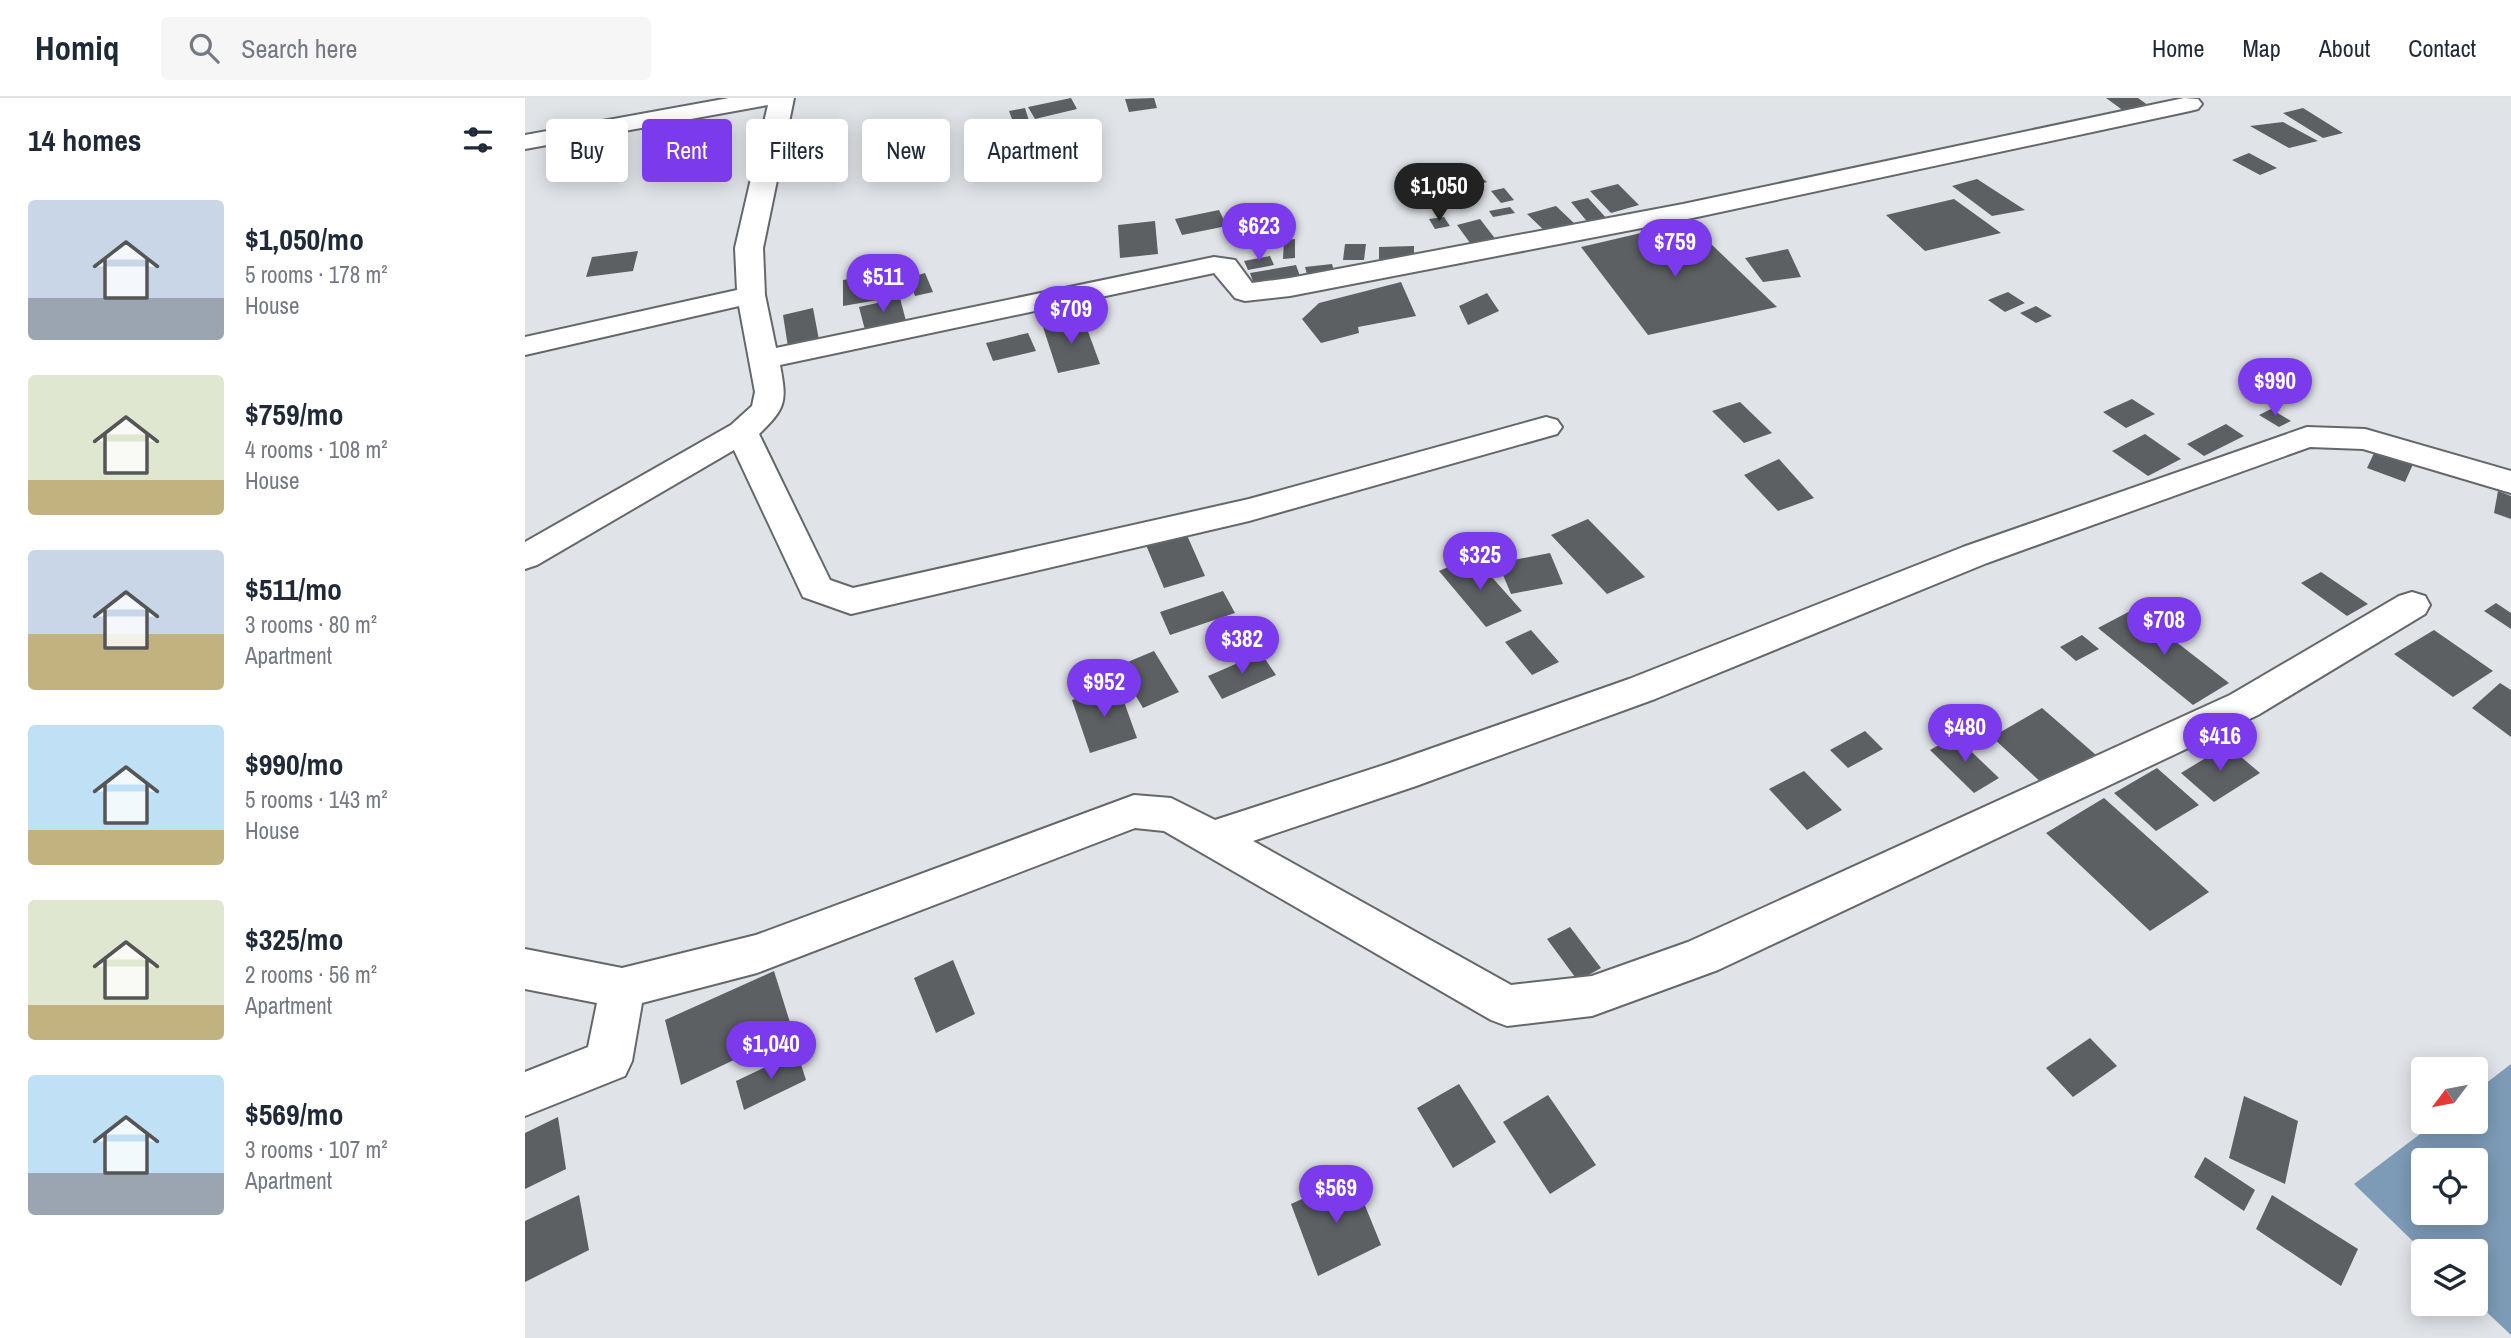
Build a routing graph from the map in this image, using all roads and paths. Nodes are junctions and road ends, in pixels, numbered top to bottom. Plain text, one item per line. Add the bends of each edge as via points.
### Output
1 (769, 98) edge
2 (782, 98) edge
3 (2190, 104) dead end
4 (525, 142) edge
5 (751, 295) junction
6 (525, 345) edge
7 (763, 360) junction
8 (1546, 427) dead end
9 (742, 432) junction
10 (2511, 482) edge
11 (525, 557) edge
12 (2412, 605) dead end
13 (1211, 838) junction
14 (525, 970) edge
15 (622, 988) junction
16 (525, 1094) edge

1 - 4 street
2 - 5 street via 750,248
3 - 7 street via 1683,212 1290,287 1245,292 1225,266 1215,265
5 - 6 street
5 - 7 street
7 - 9 street via 770,392 767,409
8 - 9 street via 1249,510 851,601 816,588
9 - 11 street
10 - 13 street via 2365,439 2307,437 1975,555 1642,690
12 - 13 street via 2244,705 1702,956 1593,996 1507,1006
13 - 15 street via 1171,815 1135,811 757,954
14 - 15 street
15 - 16 street via 608,1061

